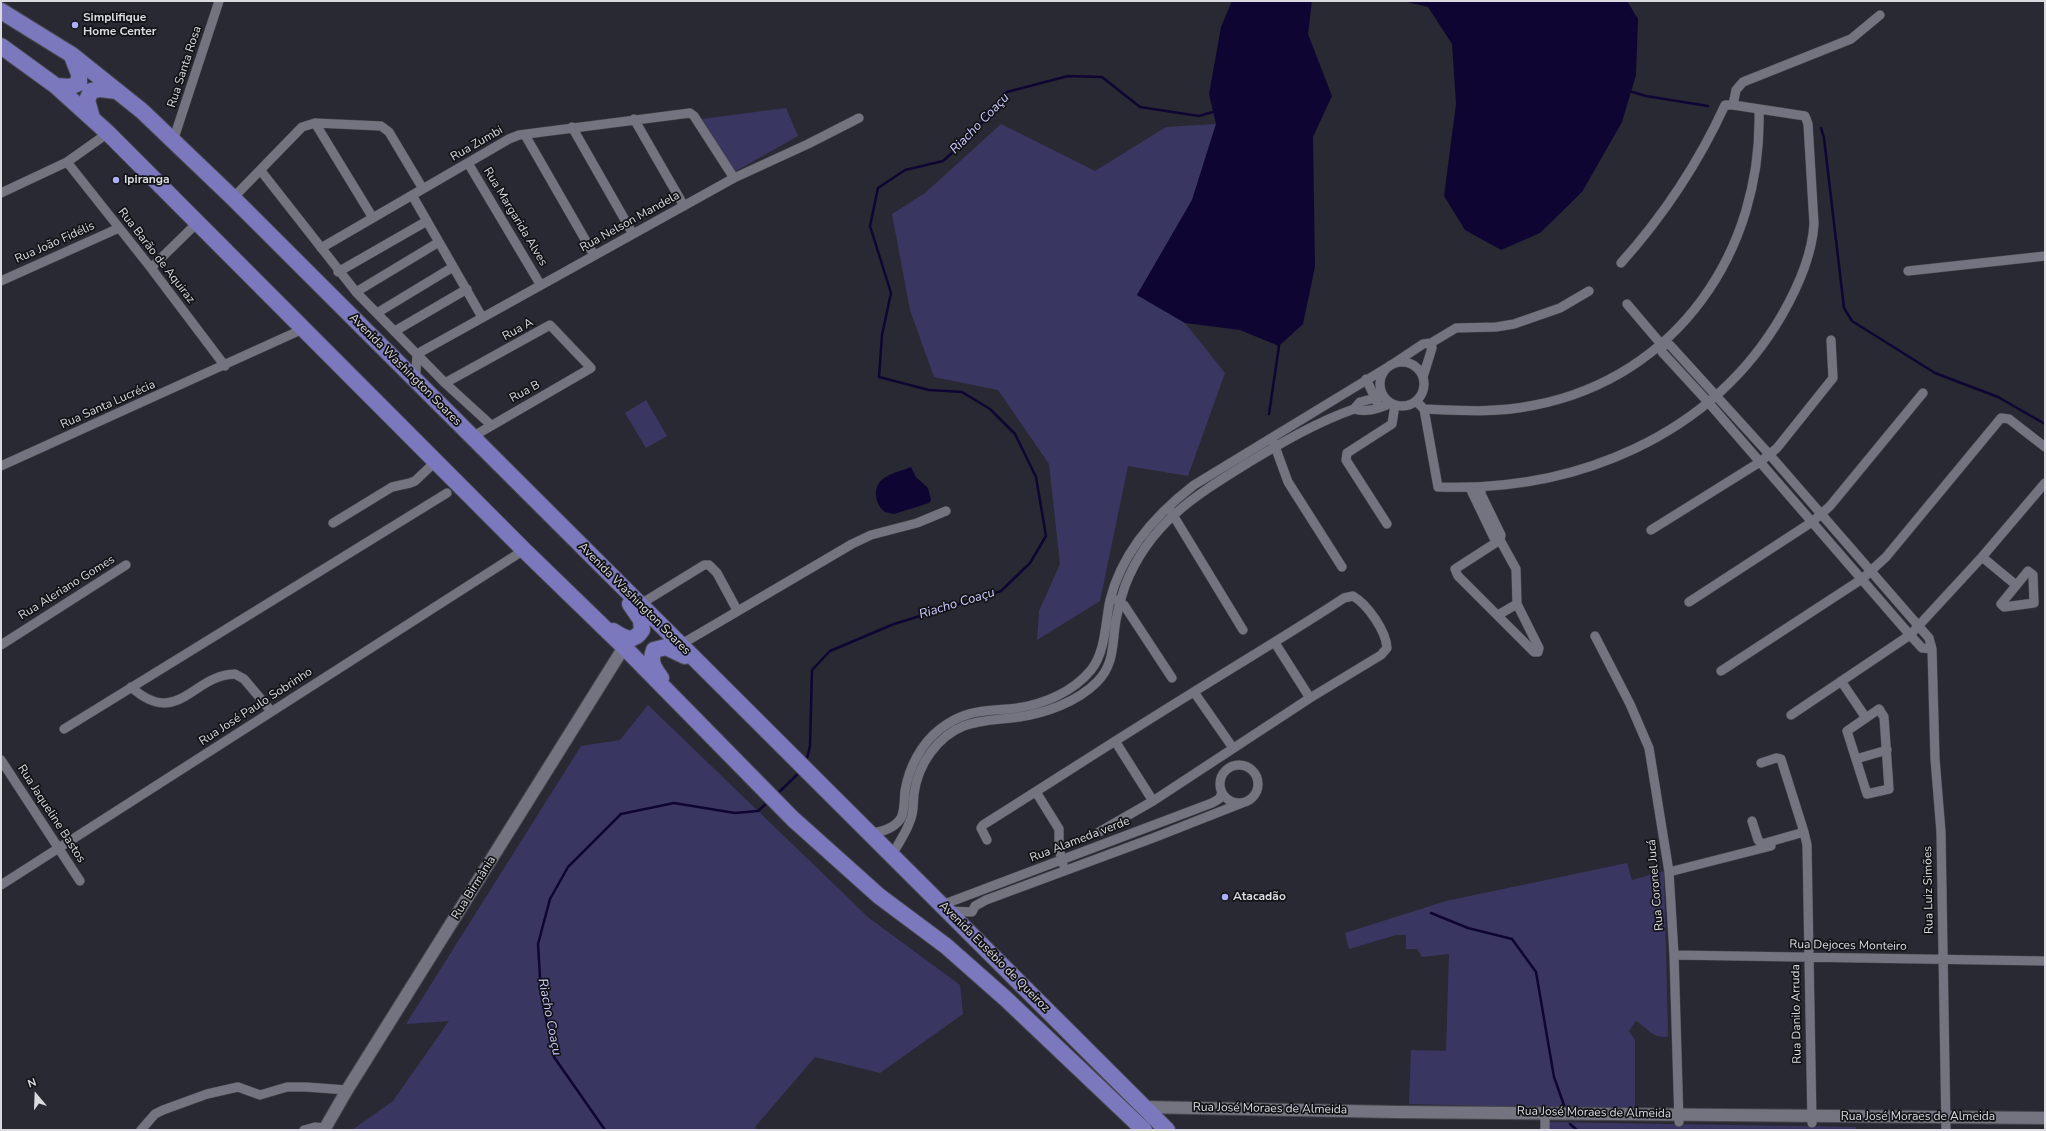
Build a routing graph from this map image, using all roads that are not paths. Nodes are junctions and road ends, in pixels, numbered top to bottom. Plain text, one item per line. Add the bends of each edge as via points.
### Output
1 (220, 1) edge
2 (1, 11) edge
3 (1880, 15) dead end
4 (1, 46) edge
5 (72, 54) junction
6 (56, 86) junction
7 (117, 91) junction
8 (1732, 105) junction
9 (1759, 110) junction
10 (92, 118) junction
11 (859, 118) dead end
12 (634, 119) junction
13 (315, 123) junction
14 (572, 127) junction
15 (108, 133) junction
16 (525, 135) junction
17 (173, 141) junction
18 (67, 162) junction
19 (468, 163) junction
20 (261, 171) junction
21 (734, 178) junction
22 (423, 189) junction
23 (1, 193) edge
24 (412, 195) junction
25 (233, 198) junction
26 (684, 206) junction
27 (373, 218) junction
28 (426, 221) junction
29 (197, 223) junction
30 (119, 228) junction
31 (633, 234) junction
32 (439, 242) junction
33 (321, 248) junction
34 (594, 255) junction
35 (2045, 256) edge
36 (1621, 263) dead end
37 (454, 267) junction
38 (151, 268) junction
39 (1908, 271) dead end
40 (338, 272) junction
41 (1, 281) edge
42 (540, 284) junction
43 (467, 289) junction
44 (1589, 291) dead end
45 (356, 292) junction
46 (1627, 304) dead end
47 (377, 313) junction
48 (482, 317) junction
49 (303, 330) junction
50 (395, 331) junction
51 (1831, 340) dead end
52 (1431, 343) junction
53 (1661, 344) junction
54 (409, 347) junction
55 (417, 354) junction
56 (394, 359) junction
57 (1390, 365) junction
58 (225, 366) junction
59 (591, 368) joint
60 (410, 377) junction
61 (1423, 377) junction
62 (1366, 379) junction
63 (445, 383) junction
64 (1923, 393) dead end
65 (1716, 395) junction
66 (1338, 396) junction
67 (1378, 397) junction
68 (1416, 401) junction
69 (1708, 402) junction
70 (1393, 404) junction
71 (1382, 407) junction
72 (1424, 409) junction
73 (1350, 410) junction
74 (491, 425) junction
75 (472, 437) junction
76 (1273, 442) junction
77 (2045, 447) edge
78 (1769, 454) junction
79 (435, 462) junction
80 (1760, 462) junction
81 (1, 466) edge
82 (2045, 483) edge
83 (1481, 487) junction
84 (1470, 488) junction
85 (447, 493) dead end
86 (1167, 506) junction
87 (946, 511) dead end
88 (1821, 514) junction
89 (1172, 515) junction
90 (1812, 522) junction
91 (333, 523) dead end
92 (1387, 524) dead end
93 (1651, 530) dead end
94 (1500, 540) junction
95 (524, 550) junction
96 (1982, 558) junction
97 (126, 565) dead end
98 (1342, 567) dead end
99 (1870, 571) junction
100 (1862, 579) junction
101 (2016, 585) dead end
102 (625, 590) junction
103 (1115, 600) junction
104 (1689, 602) dead end
105 (1517, 604) junction
106 (639, 605) junction
107 (738, 610) junction
108 (1498, 616) junction
109 (596, 620) junction
110 (1918, 627) junction
111 (1243, 630) dead end
112 (1910, 635) junction
113 (1595, 636) dead end
114 (1275, 643) junction
115 (1, 645) edge
116 (680, 645) junction
117 (1101, 645) junction
118 (1113, 646) junction
119 (624, 647) junction
120 (1932, 649) junction
121 (1098, 657) junction
122 (1110, 662) junction
123 (698, 664) junction
124 (1721, 671) dead end
125 (1087, 674) junction
126 (1172, 678) dead end
127 (1841, 681) junction
128 (1096, 682) junction
129 (1074, 685) junction
130 (131, 687) junction
131 (668, 692) junction
132 (1194, 692) junction
133 (1080, 695) junction
134 (1310, 698) junction
135 (271, 711) junction
136 (1791, 715) dead end
137 (1866, 718) junction
138 (64, 729) dead end
139 (1115, 741) junction
140 (1233, 748) junction
141 (1886, 750) junction
142 (1856, 759) junction
143 (1761, 763) dead end
144 (3, 767) edge
145 (821, 785) joint
146 (1036, 792) junction
147 (1222, 793) junction
148 (1153, 801) junction
149 (1242, 803) junction
150 (1752, 821) dead end
151 (1099, 832) dead end
152 (870, 833) junction
153 (1805, 835) junction
154 (988, 840) dead end
155 (59, 847) junction
156 (892, 855) junction
157 (1061, 860) junction
158 (1065, 871) junction
159 (1669, 872) junction
160 (80, 881) dead end
161 (1, 885) edge
162 (945, 908) junction
163 (1674, 955) junction
164 (1808, 958) junction
165 (1942, 959) junction
166 (2045, 961) edge
167 (347, 1090) junction
168 (1143, 1107) junction
169 (1226, 1112) junction
170 (1679, 1118) junction
171 (2045, 1118) edge
172 (1812, 1119) junction
173 (1545, 1121) edge
174 (1946, 1124) edge
175 (2045, 1125) edge
176 (1164, 1128) edge
177 (324, 1129) edge
178 (141, 1130) edge
179 (304, 1130) edge
180 (1144, 1130) edge

1 - 17 street, Rua Santa Rosa
2 - 5 highway, Avenida Washington Soares
3 - 8 street via 1851,39 1743,82 1736,90
4 - 6 highway
5 - 6 highway via 79,74 79,83 70,87
5 - 7 highway, Avenida Washington Soares
6 - 10 highway
7 - 10 highway via 100,89 91,92 87,100
7 - 17 highway, Avenida Washington Soares via 142,110
8 - 9 street
8 - 36 street via 1725,105 1706,145 1683,183 1654,224
9 - 53 street via 1756,168 1748,205 1736,240 1709,290 1686,320
9 - 65 street via 1805,116 1808,124 1813,240 1799,280 1777,323 1746,365
10 - 15 highway
11 - 21 street, Rua Nelson Mandela
12 - 14 street, Rua Zumbi
12 - 21 street, Rua Zumbi via 687,113 694,116
12 - 26 street
13 - 20 street via 298,130
13 - 22 street via 381,126 389,132
13 - 27 street
14 - 16 street, Rua Zumbi
14 - 31 street
15 - 18 street
15 - 29 highway
16 - 19 street, Rua Zumbi via 509,139
16 - 34 street
17 - 25 highway, Avenida Washington Soares
18 - 23 street
18 - 30 street, Rua Barão de Aquiraz
19 - 22 street, Rua Zumbi
19 - 42 street, Rua Margarida Alves
20 - 25 street
20 - 33 street, Avenida Washington Soares
21 - 26 street, Rua Nelson Mandela
22 - 24 street, Rua Zumbi
24 - 27 street, Rua Zumbi
24 - 28 street
25 - 56 highway, Avenida Washington Soares
26 - 31 street, Rua Nelson Mandela
27 - 33 street, Rua Zumbi
28 - 32 street
28 - 40 street
29 - 38 street
29 - 49 highway
30 - 38 street, Rua Barão de Aquiraz
30 - 41 street, Rua João Fidélis
31 - 34 street, Rua Nelson Mandela
32 - 37 street
32 - 45 street
33 - 40 street, Avenida Washington Soares
34 - 42 street, Rua Nelson Mandela
35 - 39 street
37 - 43 street
37 - 47 street
38 - 58 street, Rua Barão de Aquiraz
40 - 45 street, Avenida Washington Soares
42 - 48 street, Rua Nelson Mandela
43 - 48 street
43 - 50 street
44 - 52 street via 1560,308 1529,320 1496,327 1456,328
45 - 47 street, Avenida Washington Soares
46 - 53 street
47 - 50 street, Avenida Washington Soares
48 - 55 street, Rua Nelson Mandela
49 - 58 street, Rua Santa Lucrécia
49 - 79 highway
50 - 54 street, Avenida Washington Soares
51 - 78 street via 1833,378 1789,434
52 - 57 street via 1423,344
52 - 61 street via 1432,348
53 - 65 street via 1670,345
53 - 69 street via 1662,352
53 - 72 street via 1647,357 1617,375 1586,390 1553,401 1496,411
54 - 55 street, Avenida Washington Soares
54 - 56 street
55 - 60 street via 416,372
55 - 63 street, Avenida Washington Soares
56 - 60 highway, Avenida Washington Soares
57 - 61 street via 1403,362 1413,365
57 - 62 street
57 - 67 street via 1380,380
58 - 81 street, Rua Santa Lucrécia
59 - 63 street, Rua A via 550,325
59 - 74 street, Rua B
60 - 75 highway, Avenida Washington Soares
61 - 68 street via 1424,388
62 - 66 street
62 - 67 street
63 - 74 street, Avenida Washington Soares
64 - 88 street
65 - 69 street
65 - 78 street
66 - 73 street
66 - 76 street
67 - 70 street
67 - 71 street
67 - 73 street via 1360,402
68 - 70 street via 1406,406
68 - 72 street
69 - 80 street
69 - 83 street via 1656,438 1598,464 1539,481
70 - 71 street
70 - 92 street via 1392,424 1347,453 1346,460
71 - 73 street via 1363,412
72 - 84 street via 1438,487
73 - 76 street
74 - 75 street, Rua B
75 - 102 highway, Avenida Washington Soares
76 - 86 street via 1194,485
76 - 89 street via 1199,493
76 - 98 street via 1288,482
77 - 99 street via 2009,419 2001,418 1886,557
78 - 80 street
78 - 88 street
79 - 91 street via 410,484 392,487
79 - 95 highway
80 - 90 street
80 - 93 street
82 - 96 street
83 - 84 street
83 - 94 street via 1481,494 1501,535
84 - 94 street via 1494,538
85 - 130 street
86 - 89 street
86 - 103 street via 1148,526 1132,550 1119,576
87 - 107 street via 917,523 871,535 852,544
88 - 90 street
88 - 99 street
89 - 103 street via 1140,555
89 - 111 street
90 - 100 street
90 - 104 street
94 - 105 street via 1516,568
94 - 108 street via 1454,569
95 - 109 highway
95 - 135 street, Rua José Paulo Sobrinho
96 - 101 street
96 - 110 street
97 - 115 street, Rua Aleriano Gomes
99 - 100 street
99 - 110 street
100 - 112 street
100 - 124 street
102 - 106 highway, Avenida Washington Soares
102 - 109 highway via 626,599 642,622 639,635 633,639 626,639
103 - 117 street
103 - 118 street
103 - 126 street via 1124,604
105 - 108 street
105 - 108 street via 1539,648 1538,652 1534,652
106 - 107 street via 704,565 708,565 717,573
106 - 116 highway, Avenida Washington Soares
107 - 116 street
109 - 119 highway
110 - 112 street
110 - 120 street via 1929,638
112 - 120 street via 1922,648
112 - 127 street
113 - 159 street, Rua Coronel Jucá via 1648,743
114 - 132 street
114 - 134 street
114 - 134 street via 1353,596 1362,603 1383,630 1387,640 1385,652
116 - 123 highway, Avenida Washington Soares
117 - 118 street via 1108,643
117 - 121 street
118 - 122 street
119 - 131 highway
119 - 167 street, Rua Birmânia
120 - 165 street, Rua Luiz Simões via 1935,759 1941,832
121 - 122 street
121 - 125 street
122 - 128 street via 1103,676
123 - 131 highway via 670,648 654,650 651,658 653,667
123 - 145 highway, Avenida Washington Soares
125 - 128 street
125 - 129 street
127 - 136 street
127 - 137 street
128 - 133 street
129 - 133 street via 1074,691
129 - 152 street via 1040,703 974,712 946,725 927,742 913,763 901,817 889,829
130 - 135 street via 149,701 166,703 191,693 220,676 235,674 244,679
130 - 138 street
131 - 180 highway, Avenida Eusébio de Queiroz via 793,819 879,896 946,946 1006,999
132 - 139 street
132 - 140 street
133 - 156 street via 1043,712 976,721 944,738 922,767 916,785 911,820
134 - 140 street
135 - 155 street, Rua José Paulo Sobrinho
137 - 141 street via 1879,709 1884,717
137 - 142 street via 1847,731
139 - 146 street
139 - 148 street
140 - 148 street
141 - 142 street
141 - 142 street via 1889,789 1867,794
143 - 153 street, Rua Danilo Arruda via 1781,759
144 - 155 street, Rua Jaqueline Bastos
145 - 152 highway, Avenida Eusébio de Queiroz
146 - 154 street via 983,825 981,828
146 - 157 street via 1060,829
147 - 149 street via 1227,799
147 - 149 street via 1220,781 1226,770 1237,765 1249,768 1257,777 1257,790 1251,799
147 - 157 street, Rua Alameda verde via 1219,799 1212,803
148 - 151 street
149 - 158 street, Rua Alameda verde
150 - 153 street via 1758,840 1762,844
152 - 156 highway, Avenida Eusébio de Queiroz
153 - 159 street
153 - 164 street, Rua Danilo Arruda
155 - 160 street, Rua Jaqueline Bastos
155 - 161 street, Rua José Paulo Sobrinho
156 - 162 highway, Avenida Eusébio de Queiroz
157 - 158 street
157 - 162 street, Rua Alameda verde
158 - 162 street, Rua Alameda verde via 986,900 975,906 972,912
159 - 163 street, Rua Coronel Jucá
162 - 168 highway, Avenida Eusébio de Queiroz
163 - 164 street, Rua Dejoces Monteiro
163 - 170 street, Rua Coronel Jucá
164 - 165 street, Rua Dejoces Monteiro
164 - 172 street, Rua Danilo Arruda
165 - 166 street, Rua Dejoces Monteiro
165 - 174 street, Rua Luiz Simões
167 - 177 street, Rua Birmânia
167 - 178 street via 287,1087 260,1095 238,1087 207,1094 163,1110 155,1114
168 - 169 street, Rua José Moraes de Almeida
168 - 176 highway, Avenida Eusébio de Queiroz
169 - 173 street, Rua José Moraes de Almeida via 1477,1116
169 - 176 street, Rua José Moraes de Almeida via 1174,1114 1163,1120
170 - 172 street, Rua José Moraes de Almeida
170 - 173 street, Rua José Moraes de Almeida
171 - 174 street, Rua José Moraes de Almeida
172 - 174 street, Rua José Moraes de Almeida
174 - 175 street, Rua José Moraes de Almeida
177 - 179 street via 315,1127

